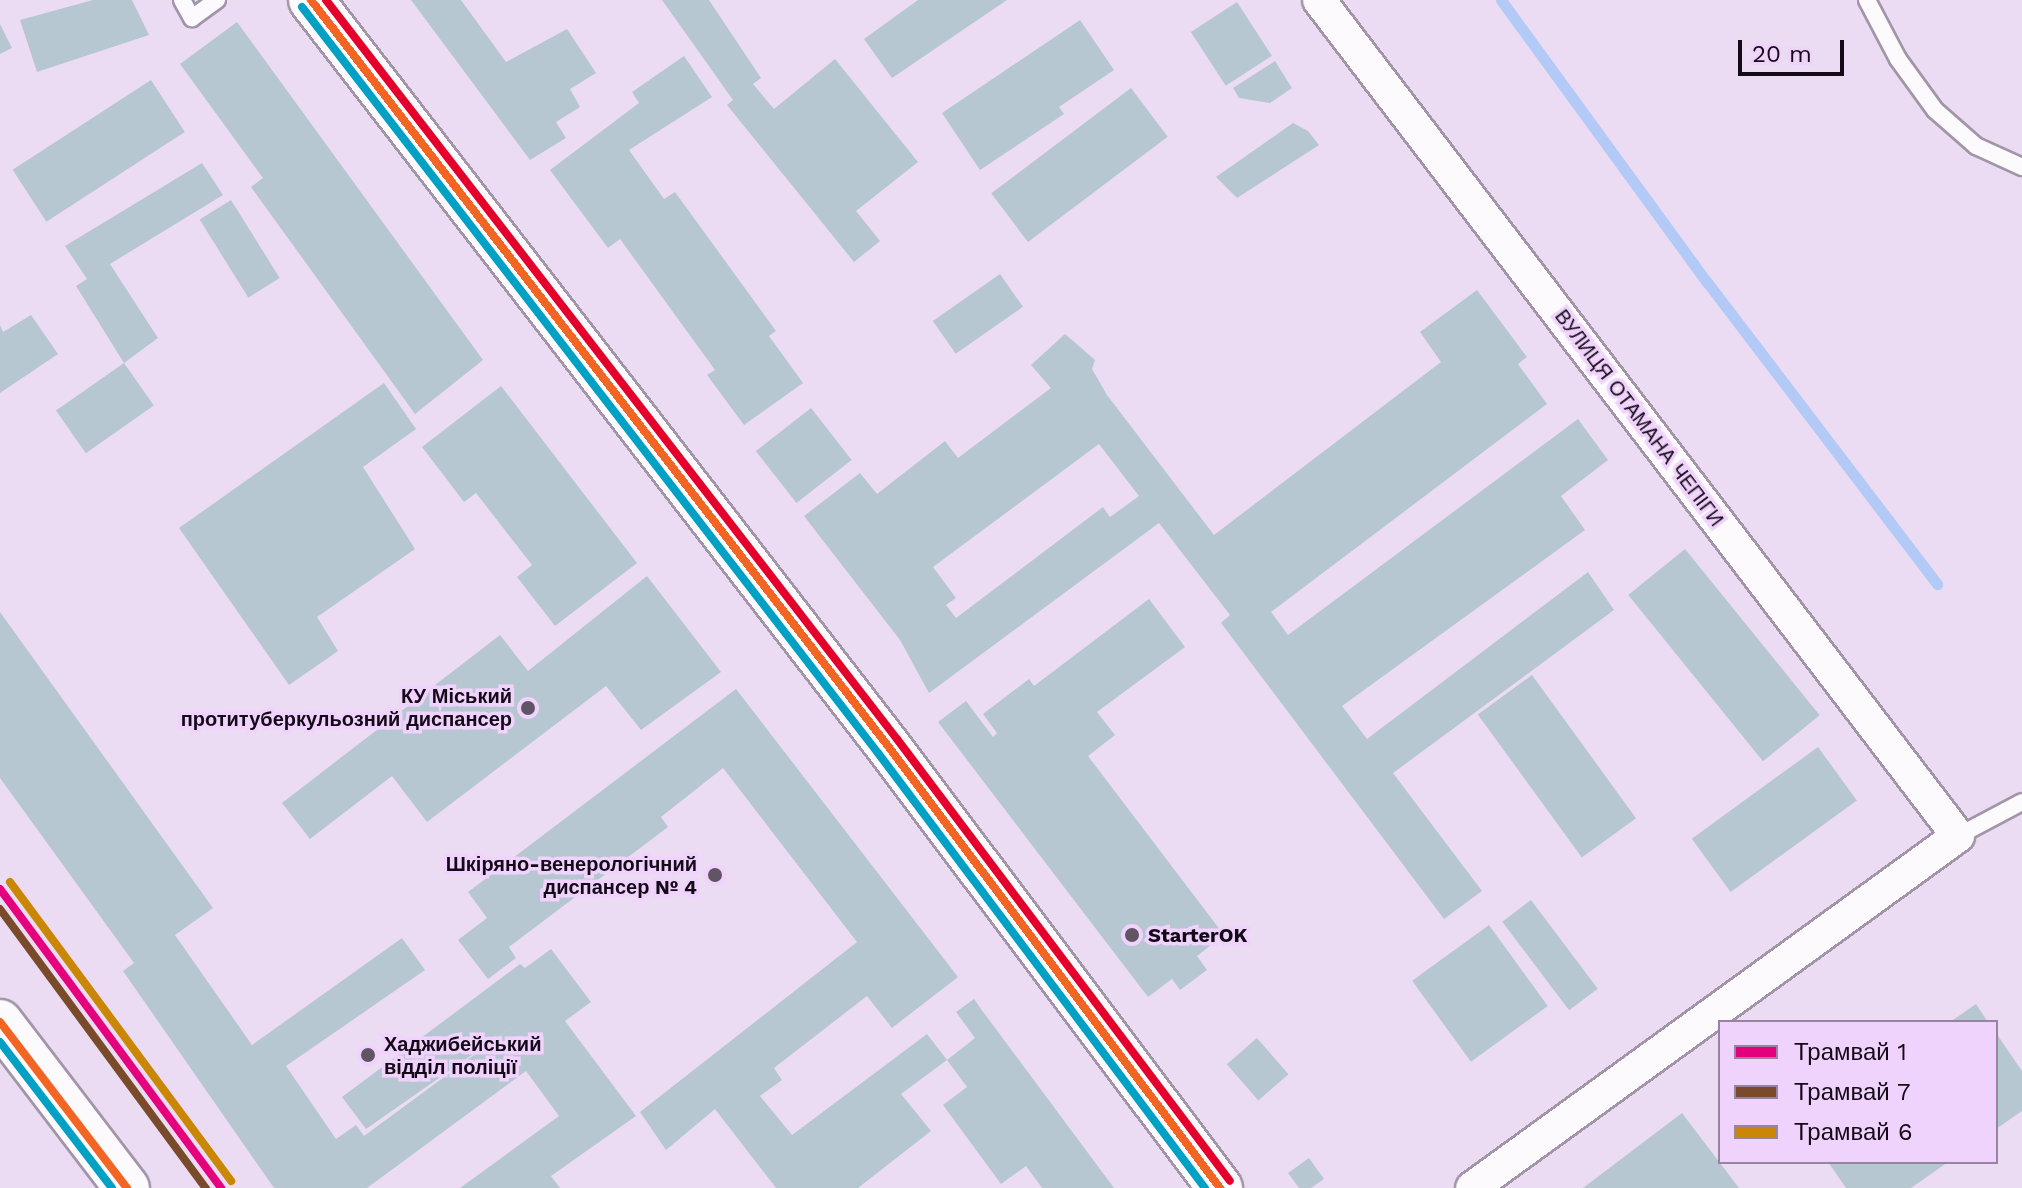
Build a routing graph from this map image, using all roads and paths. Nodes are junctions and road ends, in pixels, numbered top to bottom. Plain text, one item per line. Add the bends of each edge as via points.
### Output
1 (182, 0) edge
2 (217, 0) edge
3 (311, 0) edge
4 (1319, 0) edge
5 (1867, 0) edge
6 (2022, 167) edge
7 (2022, 802) edge
8 (1958, 836) junction
9 (0, 1022) edge
10 (127, 1188) edge
11 (1220, 1188) edge
12 (1472, 1188) edge

1 - 2 lane via 192,18
3 - 11 main road via 888,746
4 - 8 street, ВУЛИЦЯ ОТАМАНА ЧЕПІГИ
5 - 6 lane via 1898,59 1935,110 1976,146
7 - 8 lane
8 - 12 street
9 - 10 main road

